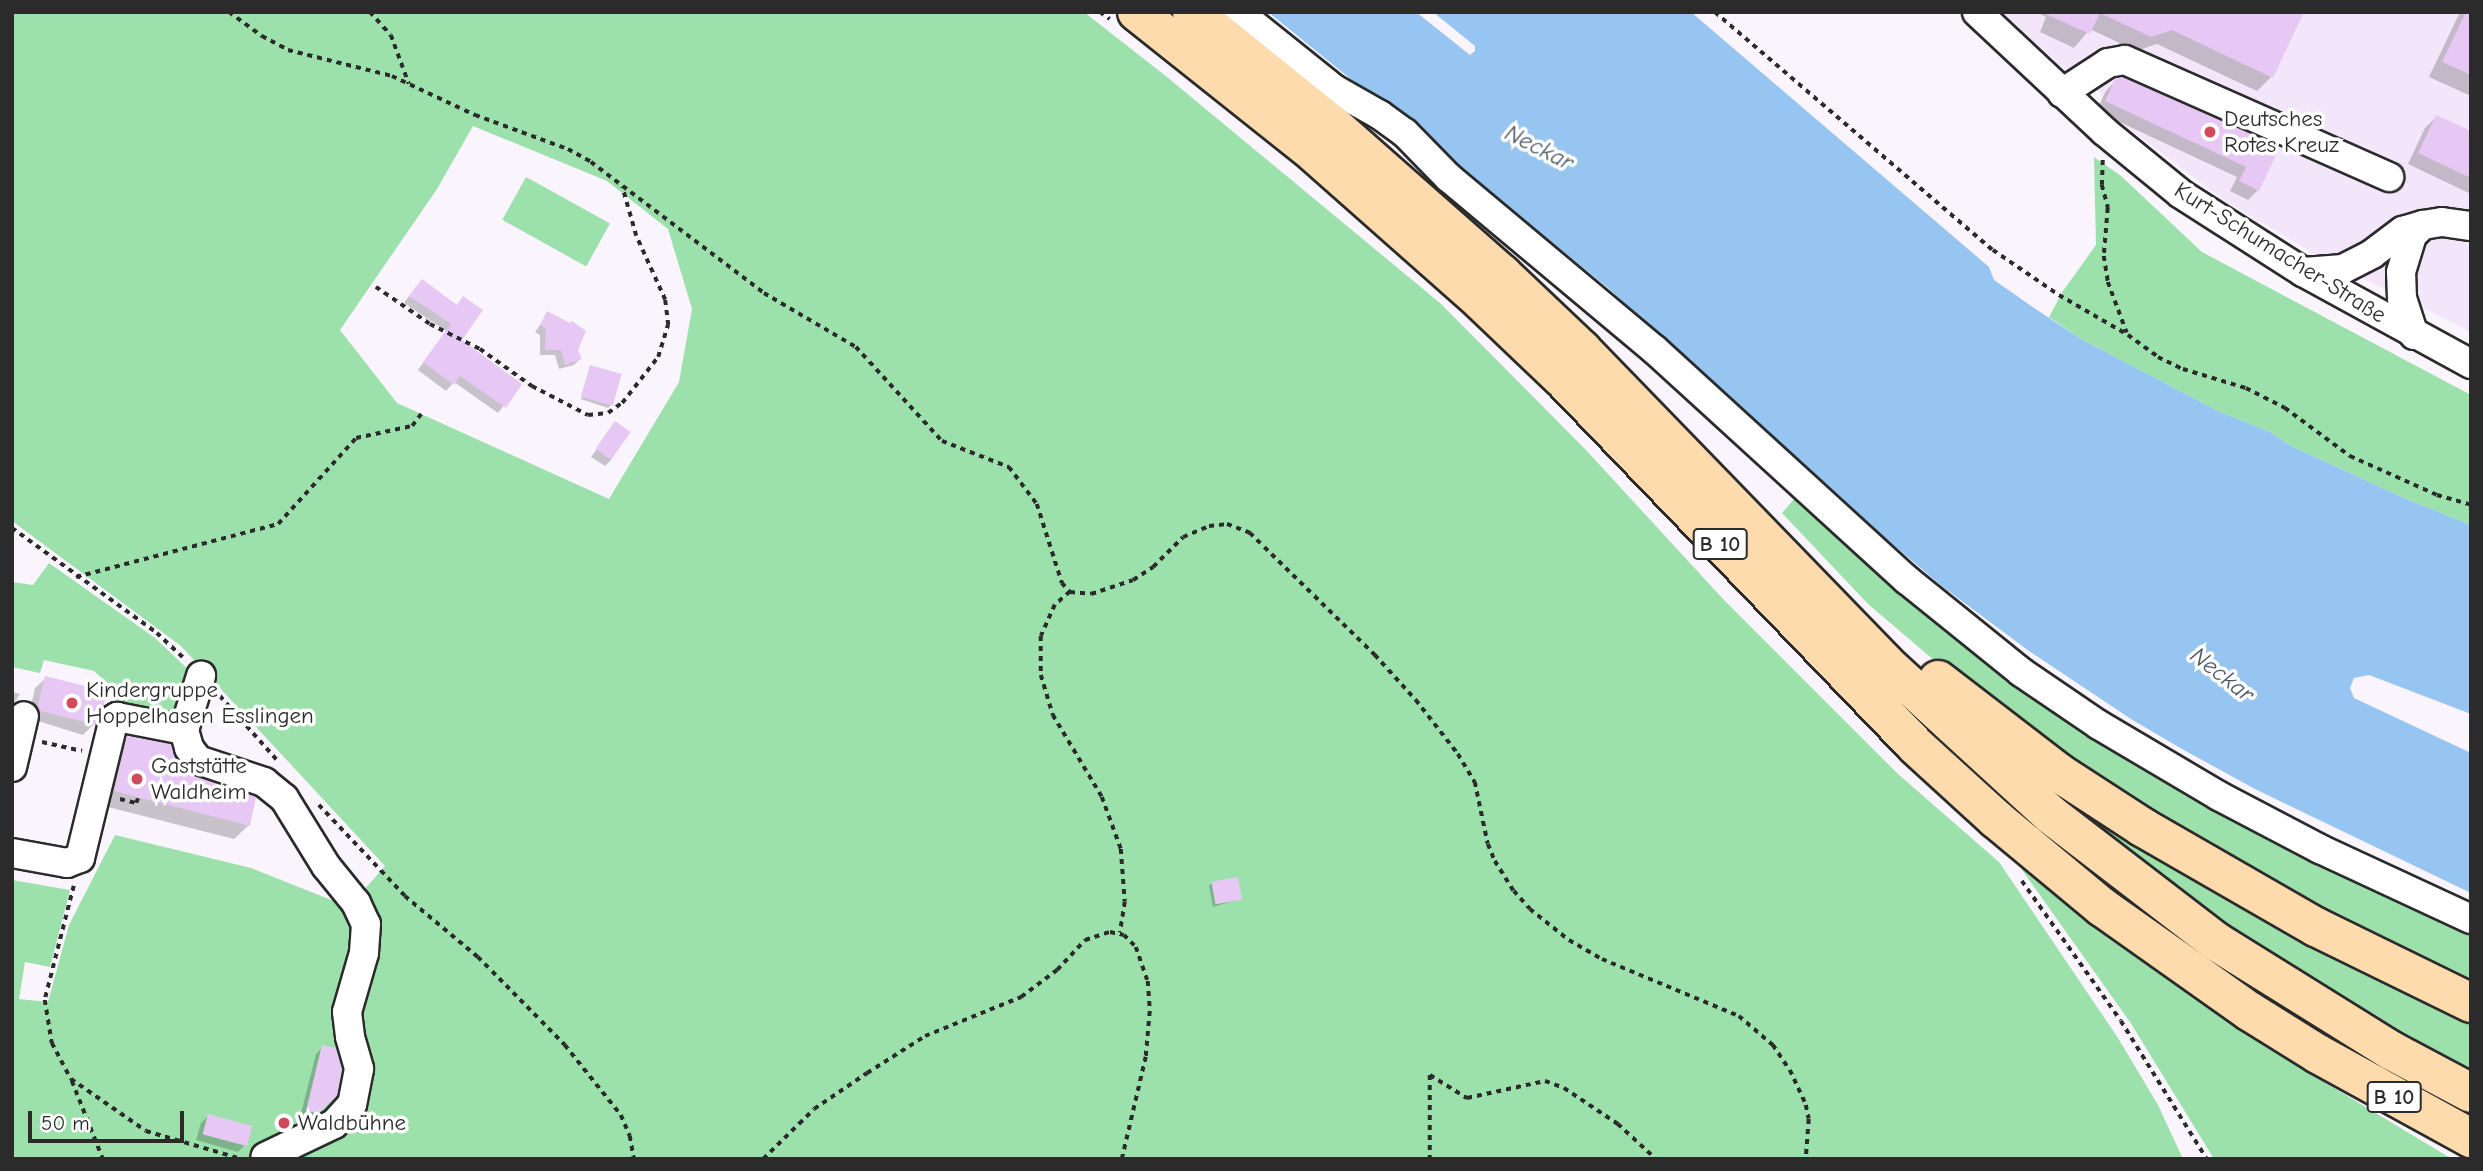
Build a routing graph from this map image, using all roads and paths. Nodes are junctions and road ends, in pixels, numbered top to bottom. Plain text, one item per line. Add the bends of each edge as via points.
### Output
1 (229, 12) edge
2 (370, 12) edge
3 (1100, 12) edge
4 (1192, 12) edge
5 (1238, 12) edge
6 (1715, 12) edge
7 (1977, 12) edge
8 (1128, 19) edge
9 (409, 84) junction
10 (2062, 93) junction
11 (2104, 131) junction
12 (2389, 177) dead end
13 (622, 185) junction
14 (2423, 225) junction
15 (2471, 226) edge
16 (2303, 272) junction
17 (376, 288) dead end
18 (2128, 335) junction
19 (2414, 335) junction
20 (2471, 364) edge
21 (421, 414) dead end
22 (2471, 505) edge
23 (12, 528) edge
24 (1757, 531) junction
25 (76, 577) junction
26 (1070, 592) junction
27 (201, 676) junction
28 (21, 726) joint
29 (184, 730) junction
30 (106, 757) junction
31 (12, 767) edge
32 (284, 767) dead end
33 (311, 797) dead end
34 (12, 853) edge
35 (74, 863) junction
36 (2017, 874) dead end
37 (2471, 919) edge
38 (1120, 933) junction
39 (2471, 1003) edge
40 (71, 1079) junction
41 (2471, 1093) edge
42 (2471, 1139) edge
43 (102, 1158) edge
44 (253, 1158) edge
45 (634, 1159) edge
46 (763, 1159) edge
47 (1122, 1159) edge
48 (1430, 1159) edge
49 (1656, 1159) edge
50 (1806, 1159) edge
51 (2207, 1159) edge

1 - 9 path via 288,50
2 - 9 path via 391,35
3 - 8 path
4 - 24 highway, B 10 via 1444,220 1582,350
5 - 37 street via 1334,89 1405,133 1448,177 1655,351 1907,580 2021,672 2099,725 2219,796
6 - 18 path via 1993,250
7 - 10 street, Kurt-Schumacher-Straße
8 - 42 highway, B 10 via 1314,153 1481,301 1916,746 1996,819 2102,907 2249,1011
9 - 13 path via 475,115 568,149
10 - 11 street, Kurt-Schumacher-Straße
10 - 12 street via 2108,62 2125,60
11 - 16 street, Kurt-Schumacher-Straße via 2181,194
11 - 18 path via 2102,185 2108,208 2104,256 2108,282
13 - 17 path via 636,236 665,300 668,325 658,357 622,403 608,413 588,415 532,386 480,349 430,324
13 - 26 path via 764,293 856,347 948,446 1009,467 1042,514 1061,580
14 - 15 street
14 - 16 street via 2395,236 2343,269
14 - 19 street via 2408,243 2400,272 2402,299
16 - 19 street, Kurt-Schumacher-Straße
18 - 22 path via 2183,369 2246,388 2285,408 2350,456 2426,491
19 - 20 street, Kurt-Schumacher-Straße
21 - 25 path via 412,426 356,438 278,524
23 - 25 path
24 - 39 highway via 1972,709 2059,773 2210,868 2316,927
24 - 41 highway, B 10 via 1970,743 2137,884 2287,989
25 - 27 path via 157,634
26 - 38 path via 1055,605 1041,636 1041,676 1053,715 1102,797 1121,849 1125,902
26 - 50 path via 1091,594 1133,580 1183,537 1209,526 1227,524 1250,533 1375,655 1465,763 1477,788 1495,861 1530,909 1602,959 1729,1010 1773,1045 1806,1105
27 - 29 street
27 - 32 path
28 - 30 path
28 - 31 street
29 - 30 street via 117,717
29 - 44 street via 198,760 264,782 285,798 366,924 364,953 347,1012 359,1069 352,1104 334,1124
30 - 35 street via 82,855
33 - 45 path via 405,896 478,957 565,1045 621,1115
34 - 35 street
35 - 40 path via 74,886 45,1000 52,1043
36 - 51 path via 2122,1021
38 - 46 path via 1090,937 1058,970 1021,997 917,1040 825,1100
38 - 47 path via 1131,940 1141,959 1150,1011 1144,1070
40 - 43 path
40 - 44 path via 146,1131
48 - 49 path via 1430,1075 1467,1098 1545,1081 1564,1088 1618,1124

